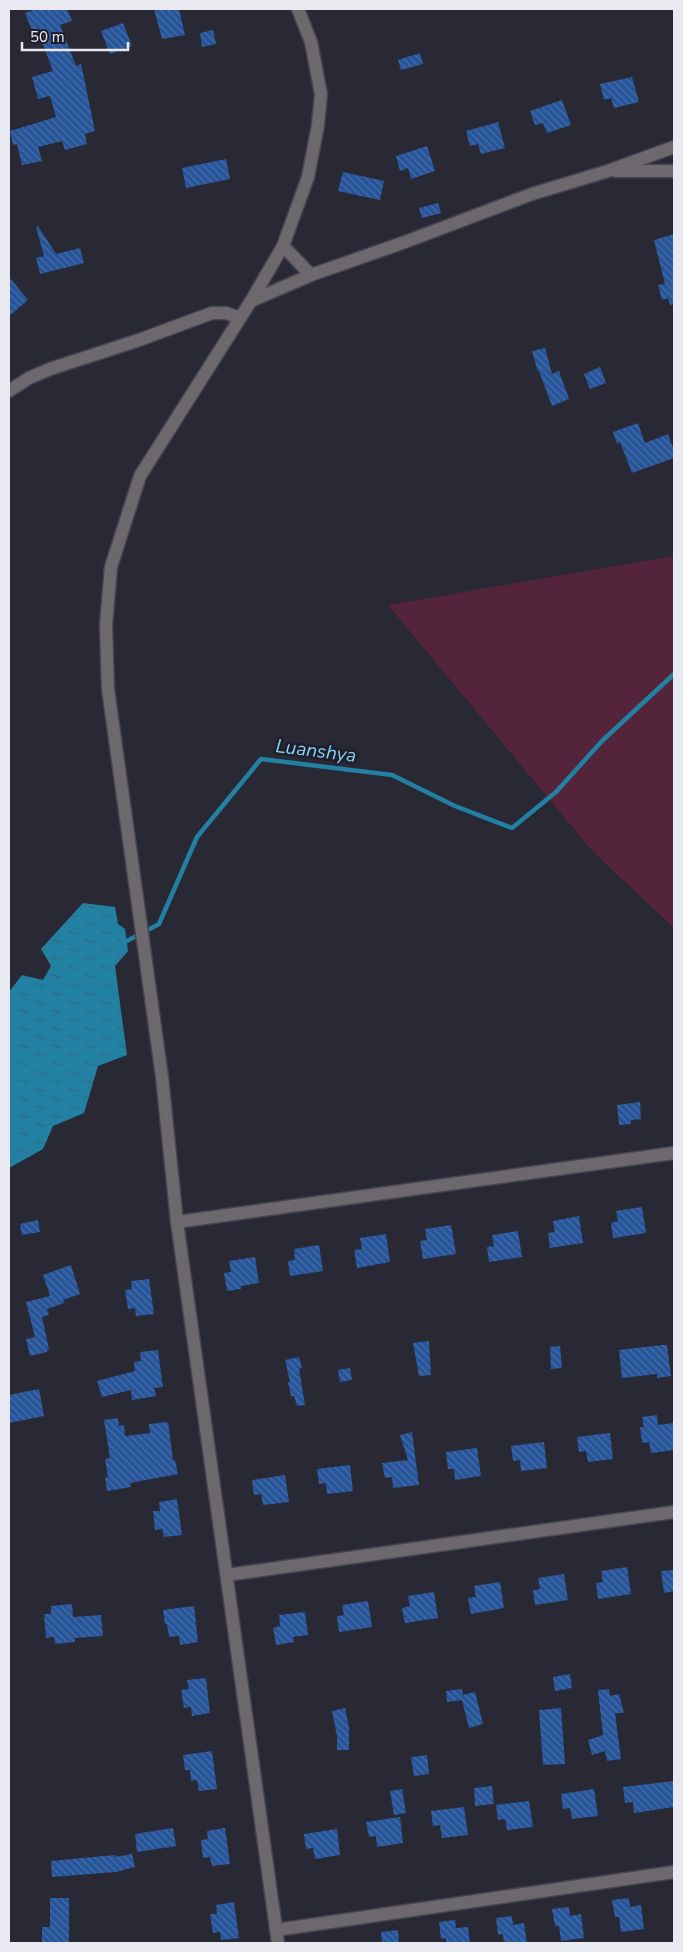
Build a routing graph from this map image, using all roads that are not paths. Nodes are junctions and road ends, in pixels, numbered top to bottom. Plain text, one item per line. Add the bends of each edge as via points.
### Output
1 (301, 12) edge
2 (674, 147) edge
3 (608, 171) junction
4 (674, 171) edge
5 (283, 246) junction
6 (311, 275) junction
7 (251, 301) junction
8 (240, 318) junction
9 (9, 391) edge
10 (674, 1153) edge
11 (177, 1222) junction
12 (674, 1512) edge
13 (227, 1575) junction
14 (674, 1872) edge
15 (277, 1937) edge

1 - 5 street via 311,42 321,94 308,177
2 - 3 street
3 - 4 street
3 - 6 street via 532,194
5 - 6 street
5 - 7 street
6 - 7 street
7 - 8 street
8 - 9 street via 212,313 50,369
8 - 11 street via 140,476 111,567 106,626 108,689 162,1077
10 - 11 street
11 - 13 street
12 - 13 street
13 - 15 street
14 - 15 street

